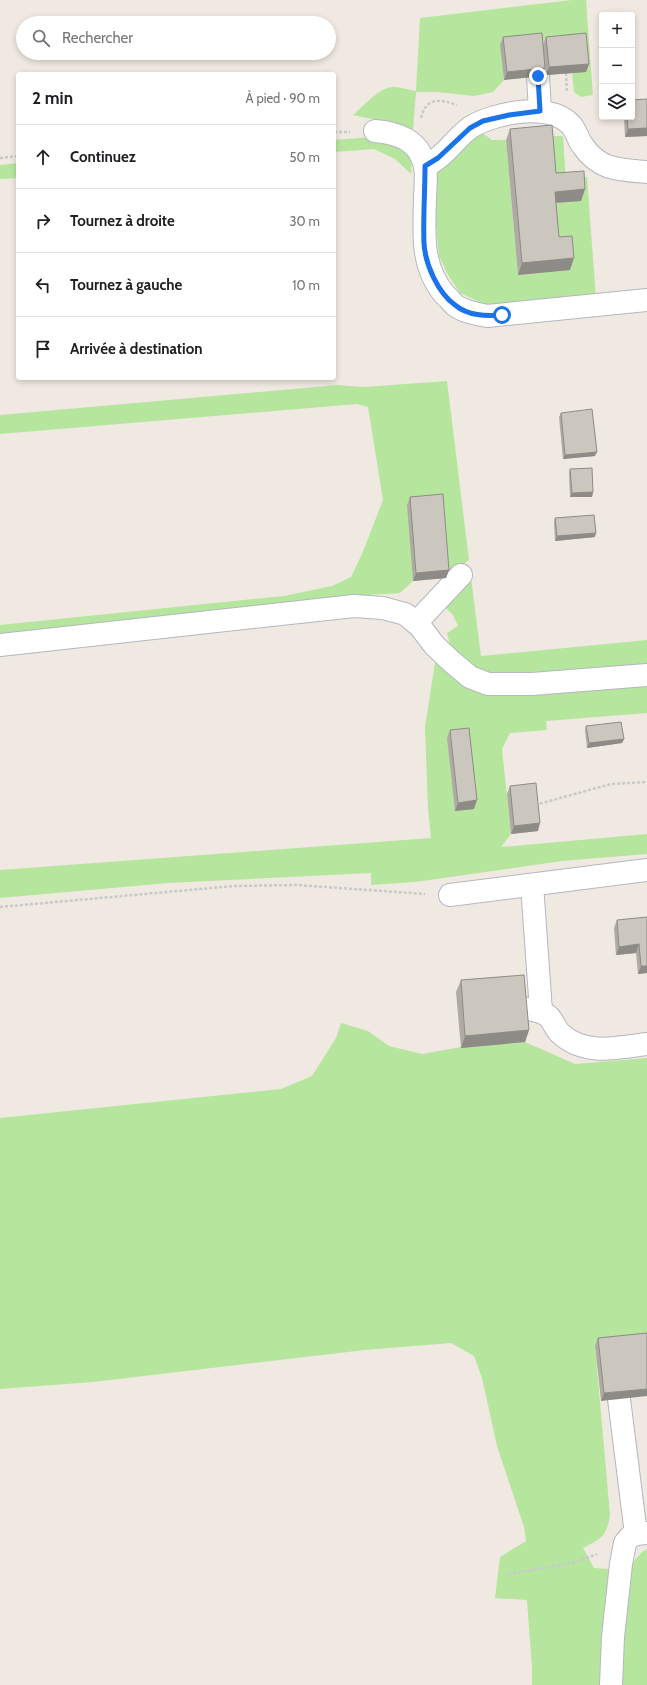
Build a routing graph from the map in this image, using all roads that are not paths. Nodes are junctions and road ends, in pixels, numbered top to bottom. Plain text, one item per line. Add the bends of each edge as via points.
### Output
1 (538, 76) edge
2 (530, 118) junction
3 (375, 131) dead end
4 (420, 157) junction
5 (647, 172) edge
6 (647, 300) edge
7 (461, 575) dead end
8 (416, 623) junction
9 (0, 645) edge
10 (647, 674) edge
11 (647, 870) edge
12 (532, 885) junction
13 (450, 894) road end
14 (647, 1044) edge
15 (619, 1399) edge
16 (638, 1468) edge
17 (636, 1539) edge
18 (611, 1685) edge

1 - 2 lane
2 - 4 lane via 483,121 470,128 438,158
2 - 5 lane via 553,114 563,118 573,126 587,152 608,168
3 - 4 lane via 391,132 408,139
4 - 6 lane via 424,244 430,269 439,287 455,305 469,313 487,316
7 - 8 lane
8 - 9 lane via 405,614 383,608 354,606
8 - 10 lane via 452,662 470,676 488,684 532,684
11 - 12 lane
12 - 13 lane
12 - 14 lane via 531,1010 550,1018 560,1033 578,1046 596,1049
15 - 16 lane
16 - 17 lane
17 - 18 lane via 613,1637

